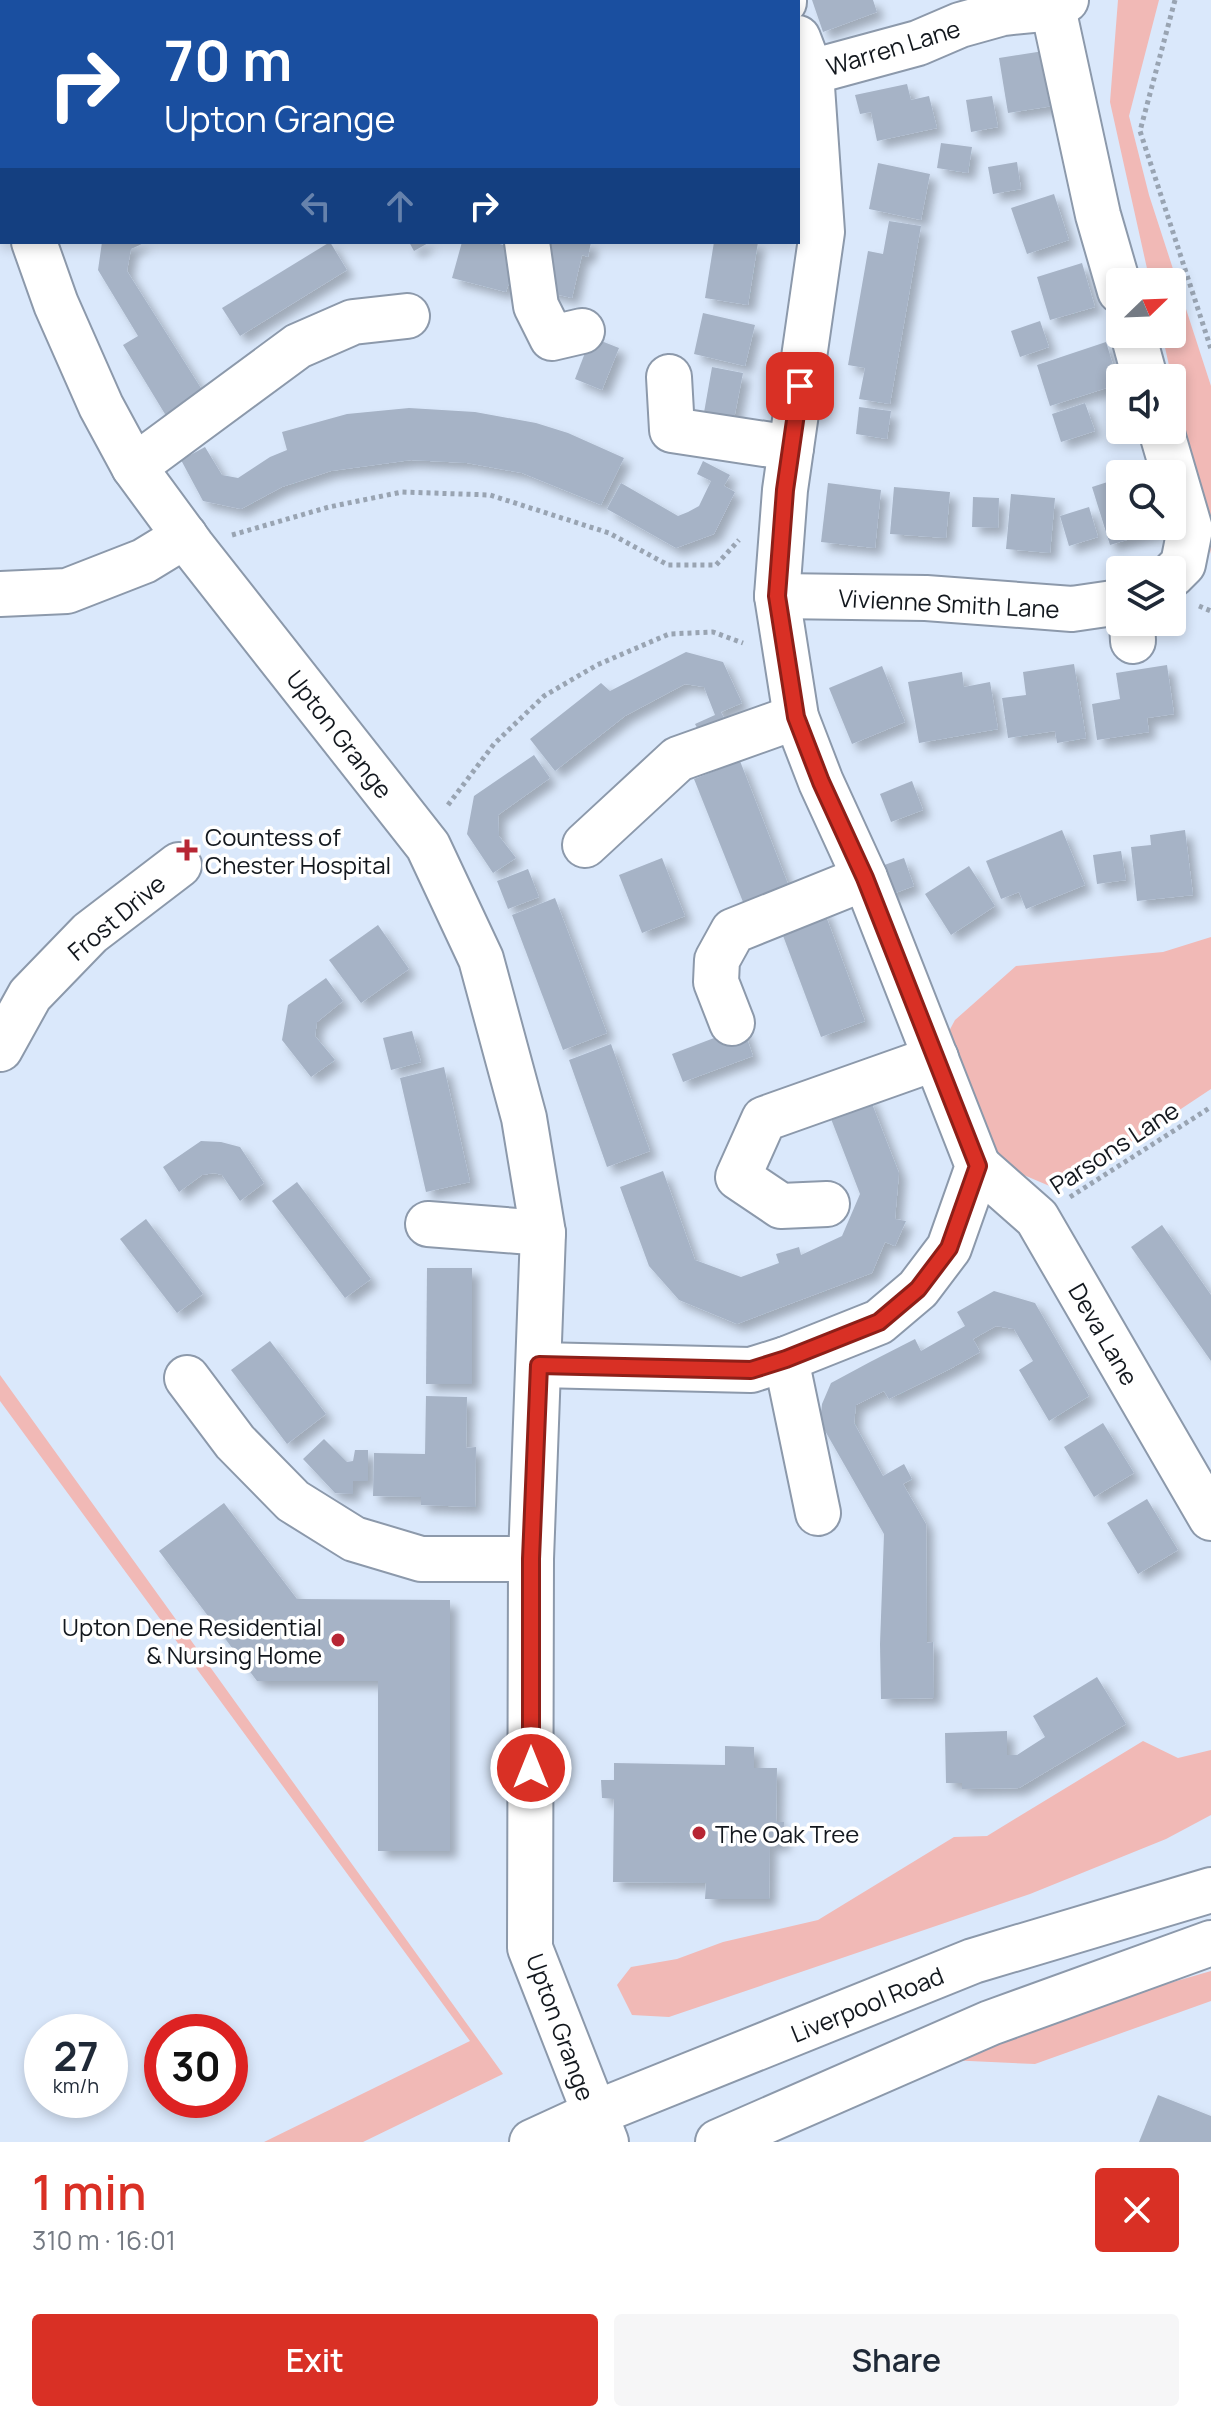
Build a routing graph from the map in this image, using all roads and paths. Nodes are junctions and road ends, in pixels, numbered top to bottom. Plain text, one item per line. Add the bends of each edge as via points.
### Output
1 (1175, 0) edge
2 (1060, 4) edge
3 (805, 55) edge
4 (35, 244) edge
5 (527, 244) edge
6 (1113, 268) edge
7 (407, 316) dead end
8 (582, 331) dead end
9 (1211, 349) edge
10 (669, 377) dead end
11 (1165, 444) edge
12 (791, 448) junction
13 (134, 467) junction
14 (785, 490) junction
15 (188, 541) junction
16 (1185, 556) edge
17 (0, 594) edge
18 (777, 596) junction
19 (1106, 617) edge
20 (789, 660) junction
21 (796, 717) junction
22 (585, 845) dead end
23 (428, 846) junction
24 (179, 865) dead end
25 (865, 878) junction
26 (732, 1023) dead end
27 (0, 1049) edge
28 (936, 1058) junction
29 (1211, 1107) edge
30 (978, 1166) junction
31 (827, 1204) dead end
32 (1037, 1218) junction
33 (428, 1224) dead end
34 (543, 1233) junction
35 (786, 1359) junction
36 (539, 1365) junction
37 (187, 1378) dead end
38 (818, 1513) dead end
39 (1211, 1518) edge
40 (531, 1559) junction
41 (1211, 1890) edge
42 (1211, 1943) edge
43 (600, 2128) edge
44 (532, 2142) edge
45 (718, 2142) edge

1 - 9 path via 1140,131
2 - 3 main road, Warren Lane via 1003,13 918,43
2 - 6 main road via 1098,215
3 - 12 main road via 822,232
4 - 13 main road, Upton Grange via 68,333
5 - 8 main road via 536,306 552,338
7 - 13 main road via 353,322 298,346
10 - 12 main road via 672,430
11 - 16 main road via 1190,529
12 - 14 main road
13 - 15 main road, Upton Grange
14 - 15 path via 716,565 668,565 609,533 490,495 402,492
14 - 18 main road
15 - 17 main road via 67,591
15 - 23 main road, Upton Grange
18 - 19 main road, Vivienne Smith Lane via 926,598 1072,609
18 - 20 main road
20 - 21 main road
20 - 23 path via 713,632 669,634 597,665 544,696 494,744 451,797
21 - 22 main road via 678,759
21 - 25 main road
23 - 34 main road, Upton Grange via 481,959 524,1118
24 - 27 main road, Frost Drive via 90,933 30,995
25 - 26 main road via 733,931 717,960 716,982
25 - 28 main road
28 - 30 main road
28 - 31 main road via 764,1119 738,1177 781,1206
29 - 32 path, Parsons Lane
30 - 32 main road, Deva Lane
30 - 35 main road via 949,1248 918,1289 879,1322
32 - 39 main road, Deva Lane
33 - 34 main road
34 - 36 main road, Upton Grange
35 - 36 main road via 751,1370
35 - 38 main road
36 - 40 main road, Upton Grange
37 - 40 main road via 235,1442 293,1501 354,1539 421,1559
40 - 43 main road, Upton Grange via 530,1948
41 - 43 main road, Liverpool Road via 973,1961
42 - 45 main road via 990,2023
43 - 44 main road, Liverpool Road

